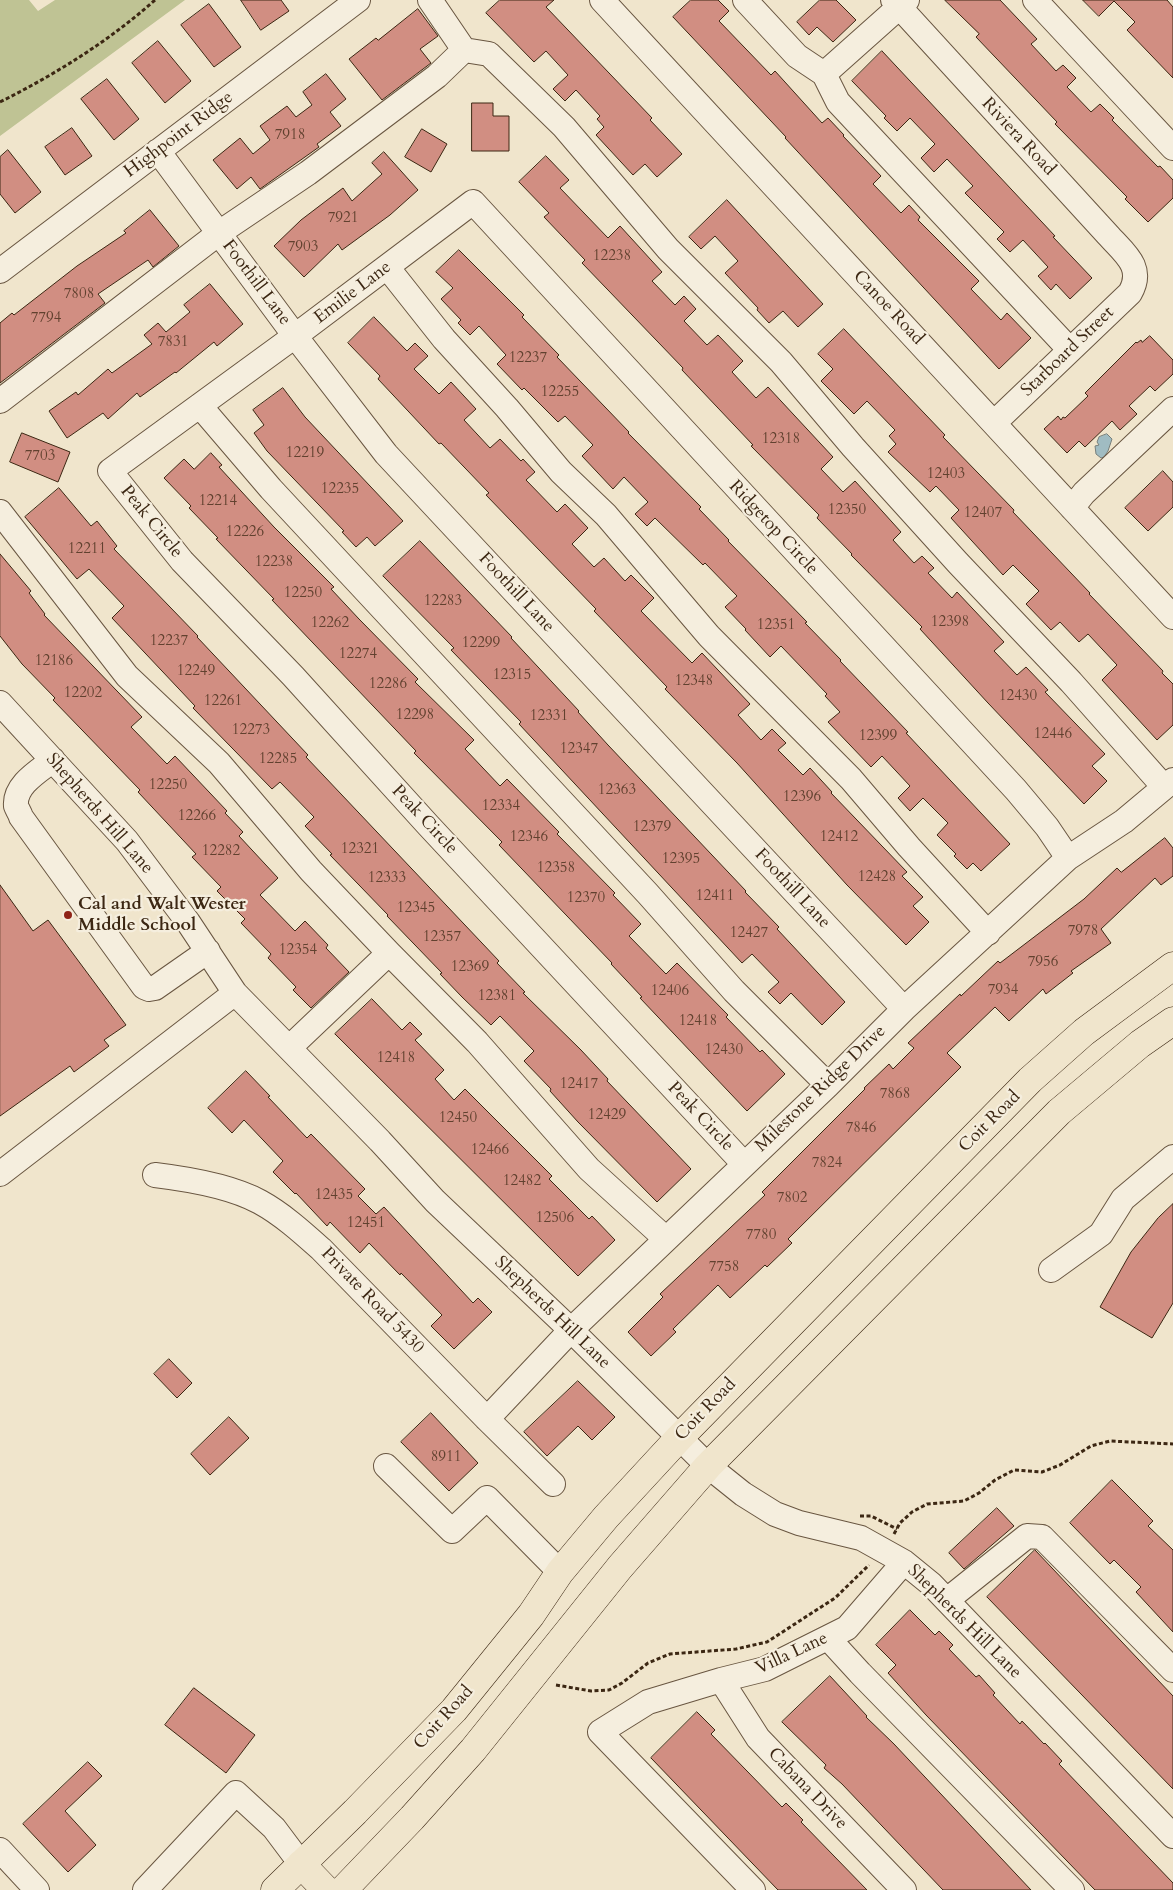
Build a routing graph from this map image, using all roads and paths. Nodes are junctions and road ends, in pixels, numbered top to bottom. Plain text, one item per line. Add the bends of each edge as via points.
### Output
1 (155, 0) edge
2 (358, 0) edge
3 (430, 0) edge
4 (602, 0) edge
5 (745, 0) edge
6 (1035, 0) edge
7 (900, 3) edge
8 (464, 50) junction
9 (824, 74) junction
10 (0, 102) edge
11 (1173, 148) edge
12 (158, 151) junction
13 (473, 202) joint
14 (219, 233) junction
15 (387, 267) junction
16 (0, 271) edge
17 (1136, 278) joint
18 (295, 336) junction
19 (1070, 350) junction
20 (0, 401) edge
21 (200, 406) junction
22 (1173, 409) edge
23 (994, 423) junction
24 (110, 471) joint
25 (1072, 508) junction
26 (0, 512) edge
27 (1173, 617) edge
28 (0, 703) edge
29 (52, 760) junction
30 (1168, 784) edge
31 (1068, 858) junction
32 (988, 933) junction
33 (208, 951) junction
34 (389, 953) junction
35 (1173, 966) edge
36 (235, 993) junction
37 (904, 1009) junction
38 (1173, 1021) edge
39 (289, 1048) junction
40 (828, 1084) junction
41 (1173, 1157) edge
42 (744, 1164) junction
43 (0, 1174) edge
44 (155, 1175) dead end
45 (666, 1239) junction
46 (1051, 1270) dead end
47 (571, 1330) junction
48 (487, 1419) junction
49 (679, 1438) junction
50 (386, 1466) dead end
51 (708, 1466) junction
52 (553, 1484) dead end
53 (904, 1562) junction
54 (560, 1572) junction
55 (947, 1600) junction
56 (828, 1638) junction
57 (1173, 1670) edge
58 (721, 1680) junction
59 (1173, 1836) edge
60 (0, 1850) edge
61 (302, 1864) junction
62 (37, 1890) edge
63 (145, 1890) edge
64 (275, 1890) edge
65 (326, 1890) edge
66 (343, 1890) edge
67 (753, 1890) edge
68 (904, 1890) edge
69 (1072, 1890) edge

1 - 10 path via 88,52
2 - 12 street, Highpoint Ridge
3 - 8 street
4 - 23 street, Canoe Road
5 - 9 street via 797,56
6 - 11 street
7 - 9 street
7 - 17 street, Riviera Road via 1133,264
8 - 14 street via 437,76 308,173
8 - 30 street via 489,54 564,126 668,249 781,362 958,564
9 - 19 street via 838,102
12 - 14 street, Foothill Lane
12 - 16 street, Highpoint Ridge
13 - 15 street, Emilie Lane
13 - 31 street, Ridgetop Circle via 1016,790
14 - 18 street, Foothill Lane
14 - 20 street
15 - 18 street, Emilie Lane
15 - 32 street via 444,339 561,472 606,515 709,636 851,779
17 - 19 street, Starboard Street via 1130,293
18 - 21 street, Emilie Lane
18 - 37 street, Foothill Lane via 386,454
19 - 23 street, Starboard Street
21 - 24 street, Emilie Lane
21 - 40 street via 271,489 648,894 734,992
22 - 25 street
23 - 25 street, Canoe Road
24 - 42 street, Peak Circle via 182,561 293,676
25 - 27 street, Canoe Road
26 - 34 street via 127,676 219,763 311,870
28 - 29 street, Shepherds Hill Lane
29 - 33 street, Shepherds Hill Lane via 127,841
29 - 33 street via 26,782 16,806 144,987 155,988
30 - 31 street, Milestone Ridge Drive via 1124,821
31 - 32 street, Milestone Ridge Drive
32 - 37 street, Milestone Ridge Drive
33 - 36 street, Shepherds Hill Lane
34 - 39 street
34 - 45 street via 477,1042 589,1169
35 - 49 main road, Coit Road via 1084,1032 1030,1080
36 - 39 street, Shepherds Hill Lane
36 - 43 street
37 - 40 street, Milestone Ridge Drive
38 - 51 main road via 1140,1044 1059,1112
39 - 47 street, Shepherds Hill Lane via 435,1200
40 - 42 street, Milestone Ridge Drive
41 - 46 street via 1123,1199 1101,1234
42 - 45 street, Milestone Ridge Drive
44 - 48 street, Private Road 5430 via 191,1179 230,1191 259,1201 284,1218 321,1249
45 - 47 street, Milestone Ridge Drive
47 - 48 street, Milestone Ridge Drive
47 - 49 street, Shepherds Hill Lane
48 - 52 street, Private Road 5430
49 - 51 street, Shepherds Hill Lane
49 - 54 main road, Coit Road
50 - 54 street via 452,1531 487,1498
51 - 53 street, Shepherds Hill Lane via 775,1514 798,1523 862,1538
51 - 66 main road via 620,1567 472,1750
53 - 55 street, Shepherds Hill Lane
53 - 56 street, Villa Lane via 847,1628
54 - 61 main road, Coit Road via 531,1615 454,1710
55 - 57 street via 1027,1536 1042,1537
55 - 59 street, Shepherds Hill Lane
56 - 58 street, Villa Lane via 765,1669
56 - 69 street
58 - 67 street, Villa Lane via 648,1702 600,1732
58 - 68 street, Cabana Drive via 758,1738
60 - 62 street
61 - 63 street via 274,1828 236,1793
61 - 64 main road, Coit Road
61 - 65 main road

